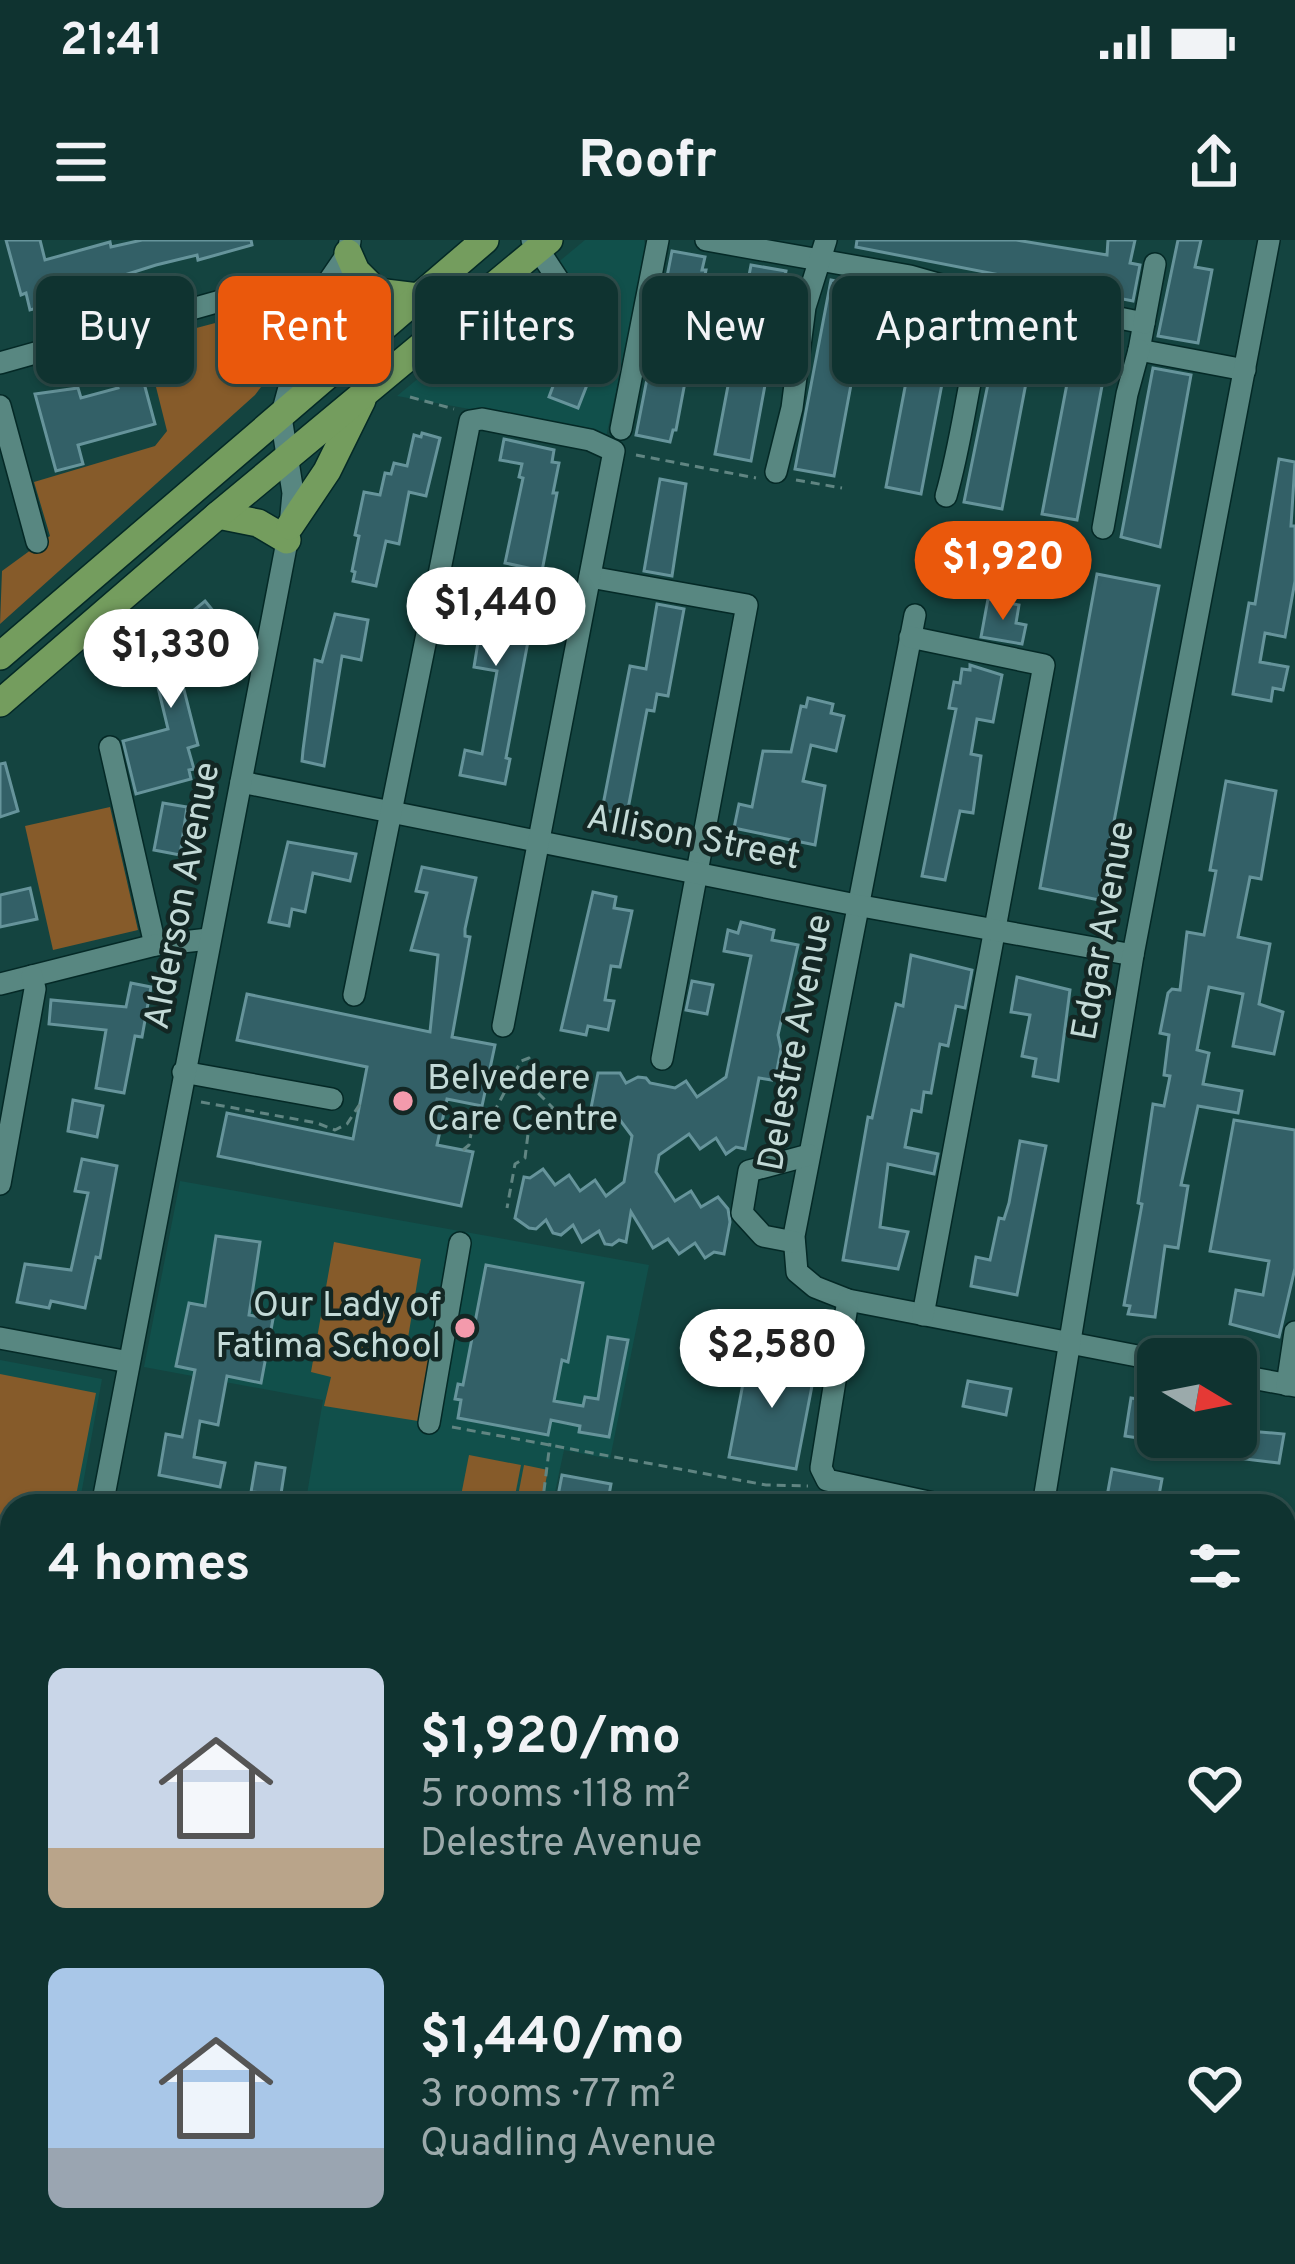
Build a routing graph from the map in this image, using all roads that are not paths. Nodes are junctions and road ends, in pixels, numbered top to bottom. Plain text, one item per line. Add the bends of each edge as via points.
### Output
1 (485, 240) edge
2 (658, 240) edge
3 (706, 240) edge
4 (1269, 240) edge
5 (539, 243) edge
6 (349, 247) edge
7 (824, 251) edge
8 (1155, 264) dead end
9 (330, 276) edge
10 (360, 276) edge
11 (443, 276) edge
12 (913, 276) edge
13 (415, 300) edge
14 (218, 302) edge
15 (1121, 318) edge
16 (1144, 323) junction
17 (1139, 350) junction
18 (413, 351) junction
19 (0, 363) edge
20 (1245, 370) junction
21 (291, 384) edge
22 (970, 384) edge
23 (367, 390) junction
24 (0, 406) edge
25 (281, 417) junction
26 (621, 428) road end
27 (288, 458) junction
28 (780, 477) road end
29 (946, 496) dead end
30 (218, 515) junction
31 (1103, 528) dead end
32 (288, 533) junction
33 (37, 542) dead end
34 (590, 577) junction
35 (0, 656) edge
36 (0, 703) edge
37 (110, 747) dead end
38 (241, 782) junction
39 (390, 811) junction
40 (541, 842) junction
41 (696, 874) junction
42 (856, 905) junction
43 (993, 930) junction
44 (208, 939) junction
45 (155, 945) junction
46 (1133, 955) junction
47 (32, 976) junction
48 (1, 980) edge
49 (354, 994) dead end
50 (503, 1026) dead end
51 (662, 1059) dead end
52 (183, 1072) junction
53 (332, 1099) dead end
54 (809, 1155) junction
55 (0, 1184) edge
56 (794, 1242) junction
57 (460, 1243) dead end
58 (848, 1300) junction
59 (923, 1315) junction
60 (1295, 1332) edge
61 (0, 1338) edge
62 (1068, 1344) junction
63 (1137, 1356) edge
64 (129, 1362) junction
65 (1257, 1379) edge
66 (1291, 1386) edge
67 (429, 1423) road end
68 (110, 1494) edge
69 (892, 1494) edge
70 (1045, 1494) edge

1 - 11 main road
2 - 26 street
3 - 7 street
4 - 20 street, Edgar Avenue
5 - 18 main road
5 - 18 street via 559,281 555,296 454,375 438,374
6 - 9 street, Alderson Avenue
6 - 10 main road
7 - 12 street
7 - 28 street via 808,293
8 - 16 street
13 - 25 main road
14 - 19 street
15 - 16 street
16 - 17 street
17 - 20 street
17 - 31 street
18 - 23 main road
20 - 46 street, Edgar Avenue
21 - 25 street, Alderson Avenue
22 - 29 street
23 - 27 main road
23 - 32 main road
24 - 33 street
25 - 27 street, Alderson Avenue
25 - 35 main road
27 - 30 main road
27 - 32 street, Alderson Avenue
30 - 32 main road
30 - 36 main road
32 - 38 street, Alderson Avenue
34 - 39 street via 614,451 470,421
34 - 40 street
34 - 41 street via 747,605
37 - 45 street
38 - 39 street, Allison Street
38 - 44 street, Alderson Avenue
39 - 40 street, Allison Street
39 - 49 street
40 - 41 street, Allison Street
40 - 50 street
41 - 42 street, Allison Street
41 - 51 street
42 - 43 street, Allison Street
42 - 43 street, Delestre Avenue via 912,626 1044,665
42 - 54 street, Delestre Avenue
43 - 46 street, Allison Street
43 - 59 street
44 - 45 street
44 - 52 street, Alderson Avenue
45 - 47 street
46 - 62 street, Edgar Avenue
47 - 48 street
47 - 55 street
52 - 53 street
52 - 64 street, Alderson Avenue
54 - 56 street, Delestre Avenue
54 - 56 street via 749,1171 742,1213 764,1236
56 - 58 street, Delestre Avenue via 797,1272
57 - 67 street
58 - 59 street
58 - 69 street via 820,1458 827,1480
59 - 62 street
60 - 66 street
61 - 64 street
62 - 63 street
62 - 70 street, Edgar Avenue
64 - 68 street, Alderson Avenue
65 - 66 street

